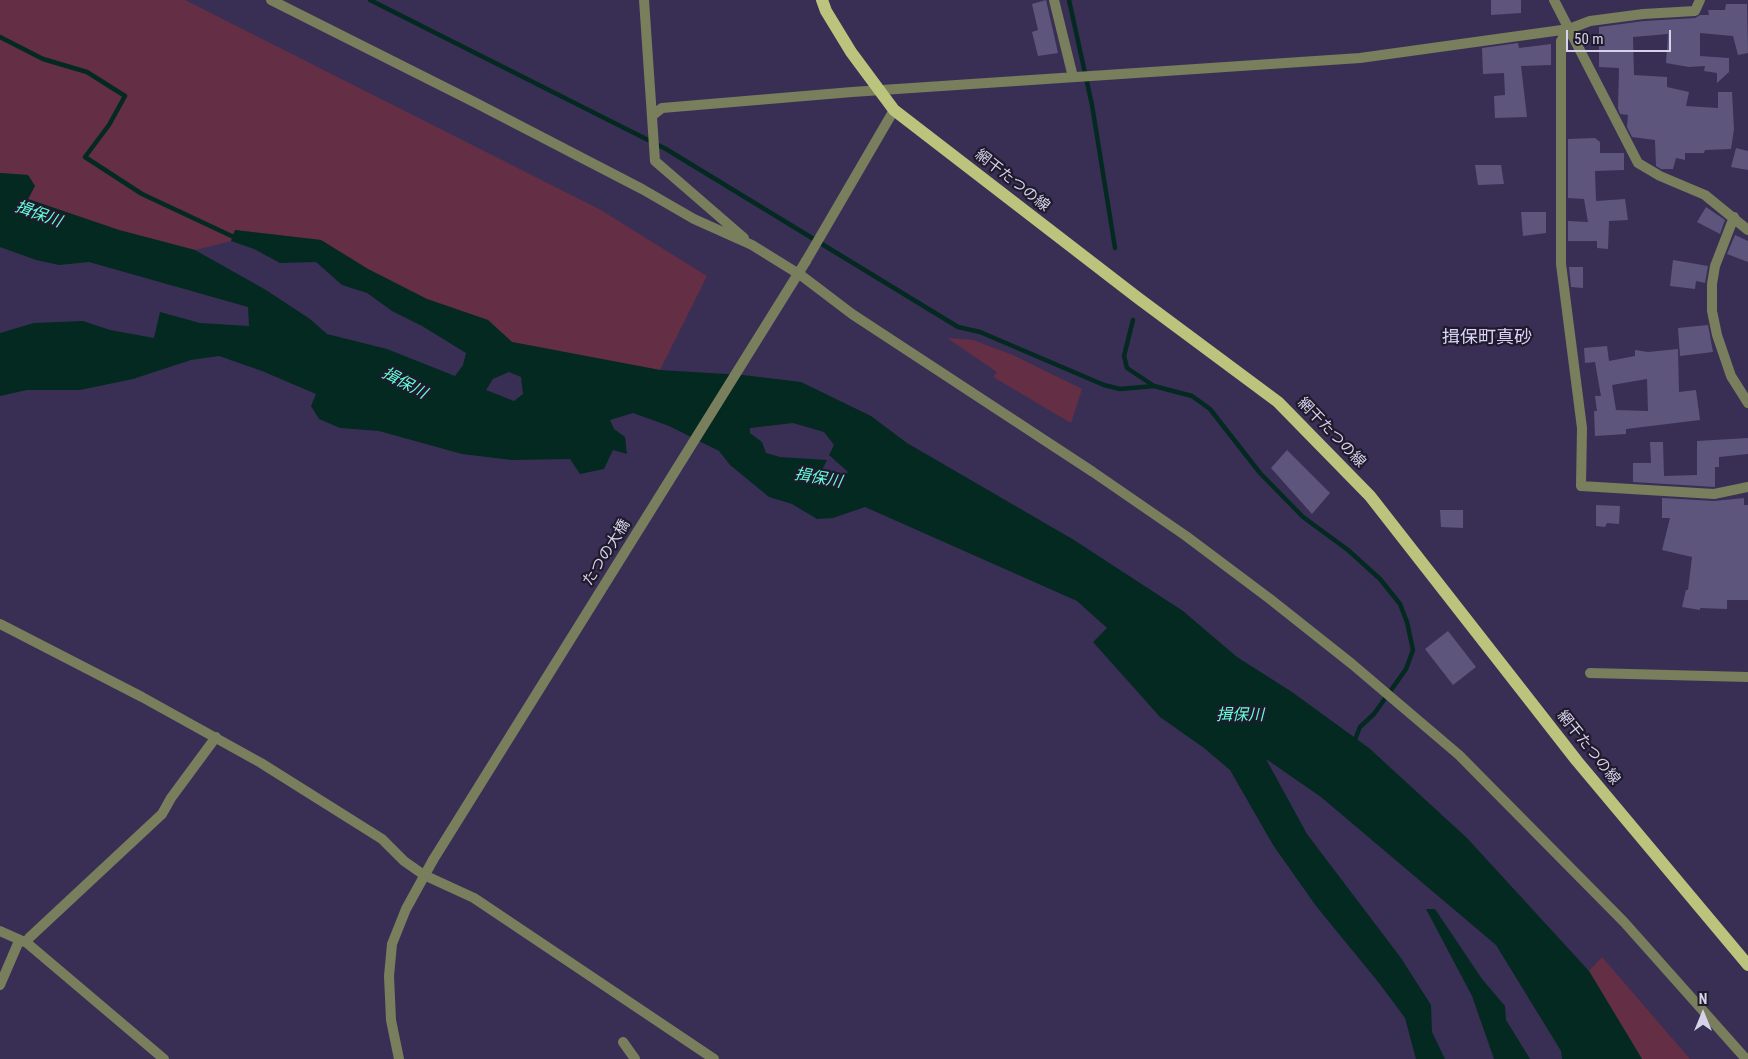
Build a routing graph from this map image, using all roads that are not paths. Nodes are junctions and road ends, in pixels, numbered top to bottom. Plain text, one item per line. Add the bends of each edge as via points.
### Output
1 (271, 0) edge
2 (644, 0) edge
3 (822, 0) edge
4 (1054, 0) edge
5 (1554, 0) edge
6 (1700, 0) edge
7 (1569, 29) junction
8 (1073, 77) junction
9 (880, 90) junction
10 (894, 110) junction
11 (653, 115) junction
12 (1734, 217) junction
13 (1748, 230) edge
14 (752, 245) junction
15 (1748, 403) edge
16 (1748, 487) edge
17 (0, 624) edge
18 (1590, 673) dead end
19 (1748, 678) edge
20 (216, 737) junction
21 (424, 875) junction
22 (0, 931) edge
23 (23, 942) junction
24 (1748, 965) edge
25 (0, 985) edge
26 (623, 1042) dead end
27 (164, 1059) edge
28 (398, 1059) edge
29 (635, 1059) edge
30 (714, 1059) edge
31 (1746, 1059) edge

1 - 14 street via 476,103 694,219
2 - 11 street
3 - 9 main road, 網干たつの線 via 851,52
4 - 8 street
5 - 7 street
6 - 7 street via 1695,11 1590,21
7 - 8 street via 1360,58
7 - 12 street via 1638,162 1660,176 1705,195
7 - 16 street via 1560,41 1562,264 1582,428 1581,486 1714,494
8 - 9 street
9 - 10 main road, 網干たつの線
9 - 11 street via 662,108
10 - 21 street, たつの大橋, bridge via 806,261
10 - 24 main road, 網干たつの線 via 1284,408 1370,496 1577,761
11 - 14 street via 655,161
12 - 13 street
12 - 15 street via 1715,266 1712,311 1732,376
14 - 31 street via 1094,472 1255,587 1352,664 1459,755 1519,814 1624,922
17 - 20 street
18 - 19 street
20 - 21 street via 382,839
20 - 23 street via 162,814
21 - 28 street, たつの大橋 via 392,944 388,976
21 - 30 street via 474,898
22 - 23 street
23 - 25 street
23 - 27 street
26 - 29 street

